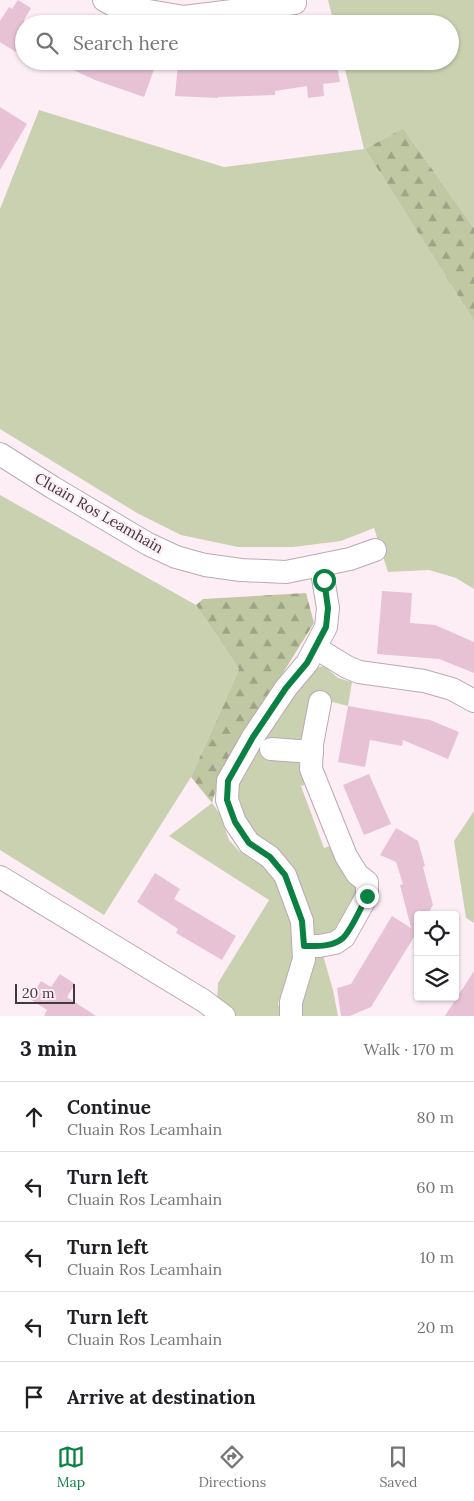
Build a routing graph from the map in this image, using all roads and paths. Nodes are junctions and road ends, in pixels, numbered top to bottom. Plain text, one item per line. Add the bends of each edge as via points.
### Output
1 (104, 0) edge
2 (295, 3) dead end
3 (173, 15) edge
4 (200, 15) edge
5 (0, 454) edge
6 (375, 550) dead end
7 (322, 566) junction
8 (316, 648) junction
9 (474, 701) edge
10 (320, 702) dead end
11 (271, 749) dead end
12 (312, 752) junction
13 (0, 877) edge
14 (304, 946) junction
15 (224, 1016) edge
16 (291, 1016) edge

1 - 3 street
2 - 4 street
5 - 7 street, Cluain Ros Leamhain via 141,540 176,557 241,570 286,572
6 - 7 street, Cluain Ros Leamhain
7 - 8 street via 328,608 326,627
8 - 9 street via 359,672 424,681 452,689
8 - 14 street via 253,737 228,781 227,800 235,822 249,843 270,857 285,875 302,921
10 - 12 street
11 - 12 street
12 - 14 street via 311,769 346,856 367,882 367,896 344,937 335,943
13 - 15 street
14 - 16 street via 304,958 291,1002

